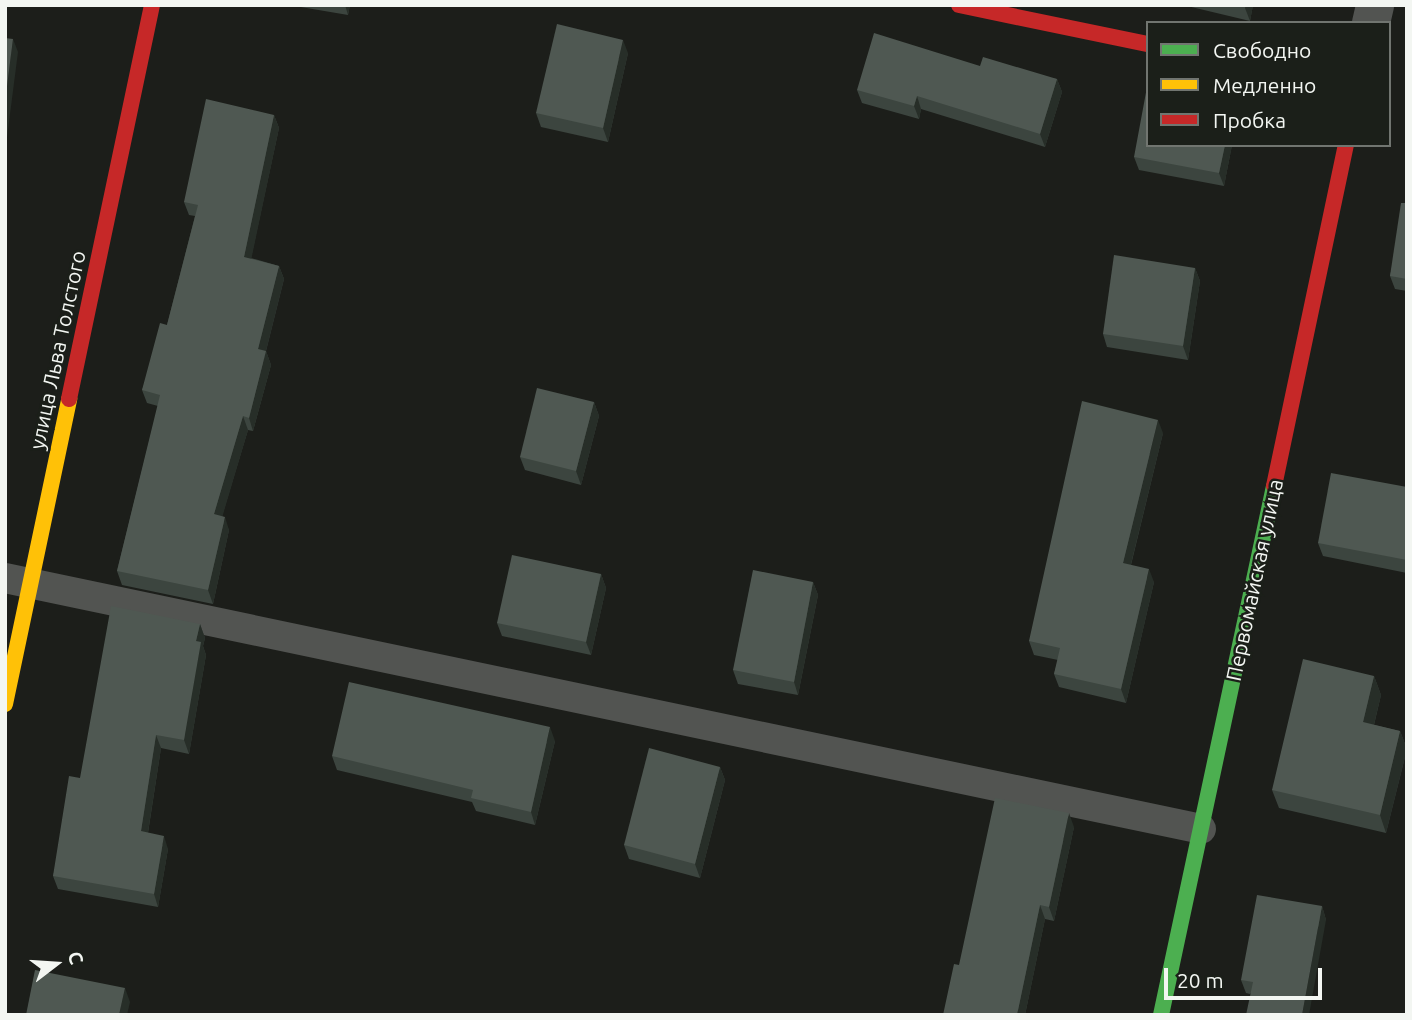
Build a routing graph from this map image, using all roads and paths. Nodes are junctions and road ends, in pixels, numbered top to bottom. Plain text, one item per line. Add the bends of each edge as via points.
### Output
1 (152, 5) edge
2 (959, 5) edge
3 (1146, 44) edge
4 (1346, 147) edge
5 (18, 580) edge
6 (5, 704) edge
7 (1201, 829) junction
8 (1161, 1015) edge

1 - 5 street, улица Льва Толстого
2 - 3 street
4 - 7 street, Первомайская улица
5 - 6 street, улица Льва Толстого
5 - 7 lane
7 - 8 street, Первомайская улица

